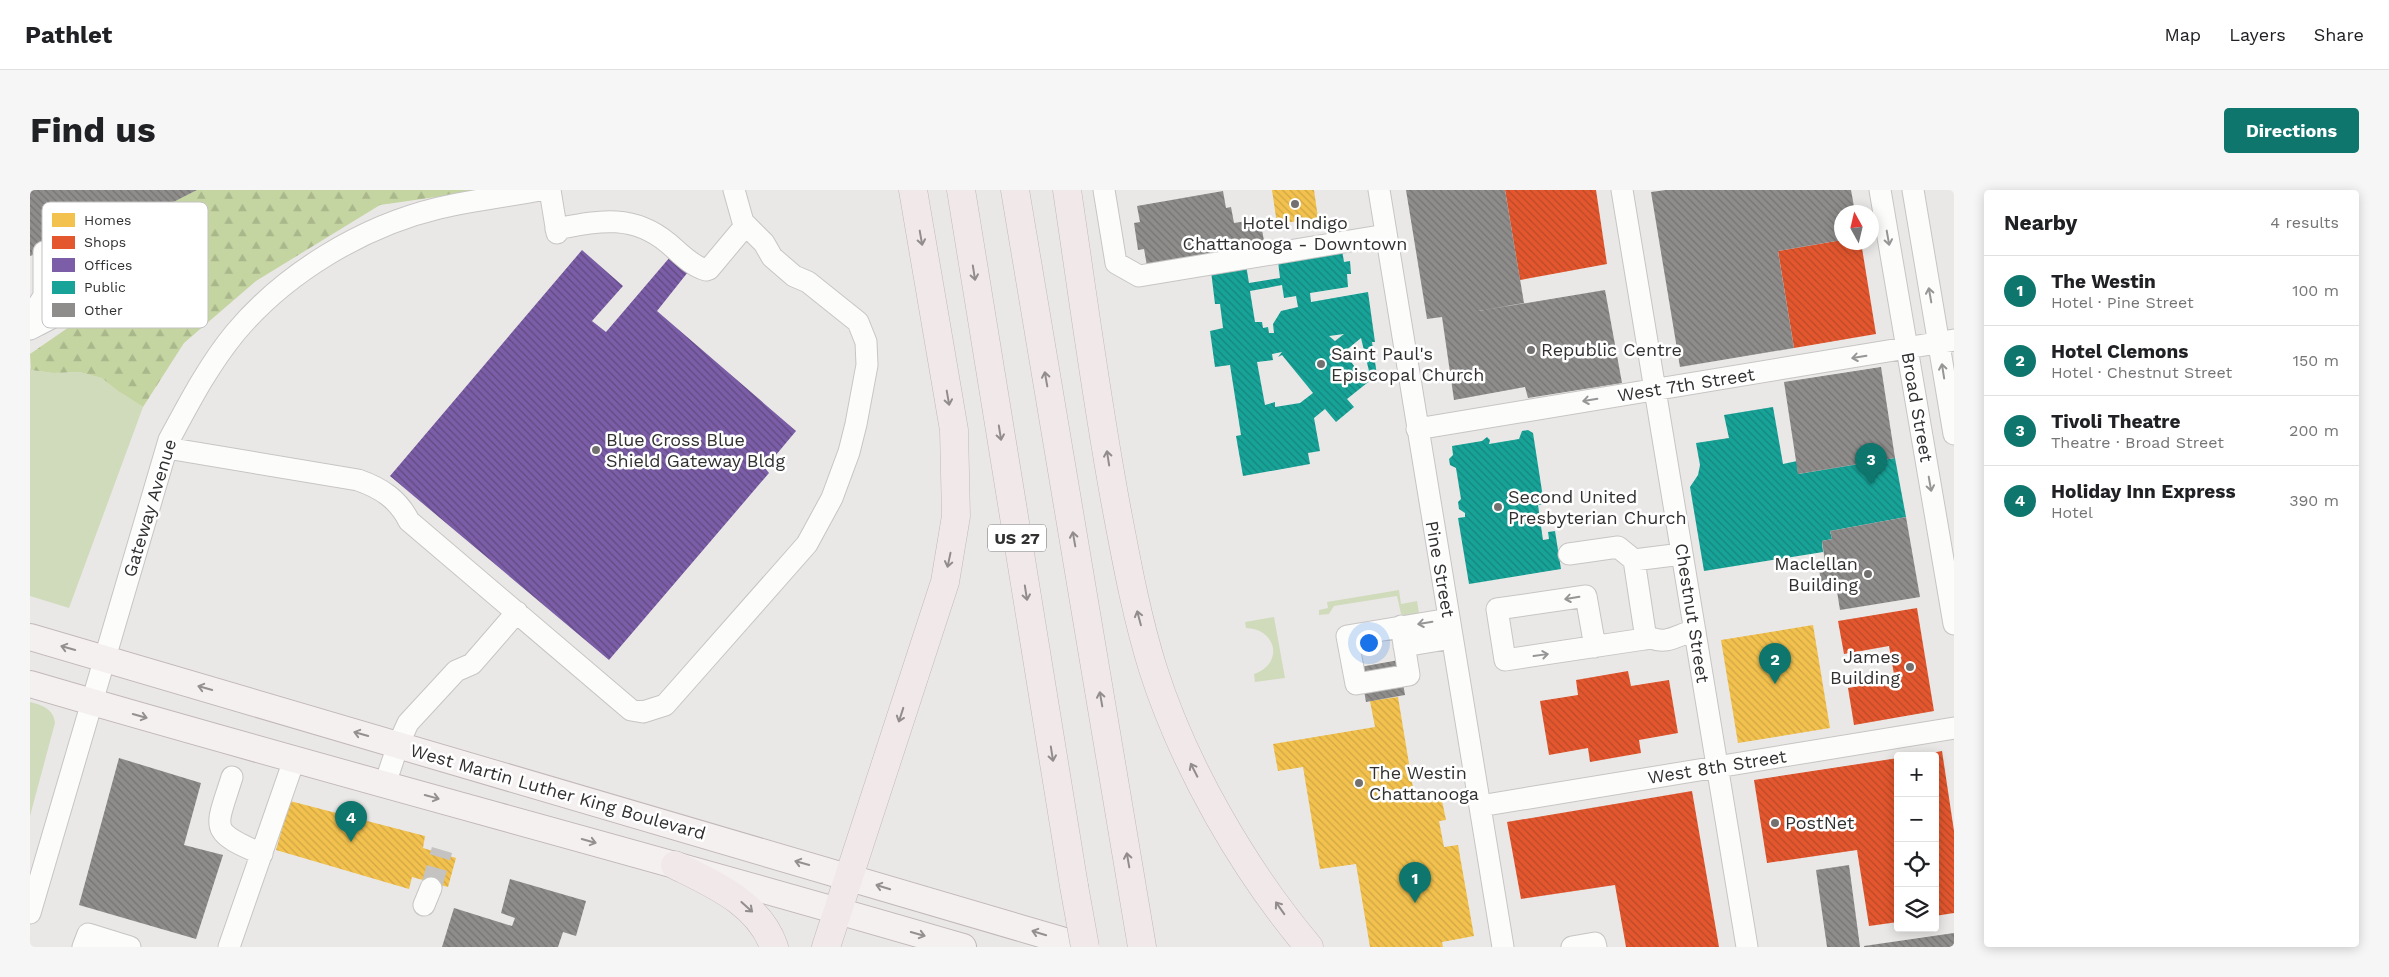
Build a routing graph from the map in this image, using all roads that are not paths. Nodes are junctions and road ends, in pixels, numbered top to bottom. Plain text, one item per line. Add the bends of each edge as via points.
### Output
1 (541, 190) edge
2 (550, 190) edge
3 (734, 190) edge
4 (913, 190) edge
5 (961, 190) edge
6 (1014, 190) edge
7 (1021, 190) edge
8 (1067, 190) edge
9 (1104, 190) edge
10 (1379, 190) edge
11 (1622, 190) edge
12 (1880, 190) edge
13 (1913, 190) edge
14 (1020, 224) junction
15 (745, 226) junction
16 (1386, 234) junction
17 (42, 299) edge
18 (30, 318) edge
19 (42, 323) edge
20 (30, 329) edge
21 (1947, 341) edge
22 (1907, 349) junction
23 (1655, 390) junction
24 (1417, 429) junction
25 (1954, 434) edge
26 (167, 448) junction
27 (1569, 554) dead end
28 (1682, 554) junction
29 (1634, 560) junction
30 (513, 609) junction
31 (1954, 624) edge
32 (1450, 629) junction
33 (1691, 631) junction
34 (1403, 636) dead end
35 (30, 638) edge
36 (1649, 638) junction
37 (1595, 647) junction
38 (106, 659) junction
39 (30, 684) edge
40 (93, 702) junction
41 (1954, 728) edge
42 (398, 745) junction
43 (294, 760) junction
44 (1718, 767) junction
45 (232, 777) dead end
46 (385, 784) junction
47 (1480, 806) junction
48 (262, 854) junction
49 (675, 865) junction
50 (849, 877) junction
51 (1074, 886) junction
52 (838, 910) junction
53 (30, 913) edge
54 (83, 947) edge
55 (130, 947) edge
56 (229, 947) edge
57 (774, 947) edge
58 (826, 947) edge
59 (963, 947) edge
60 (1078, 947) edge
61 (1085, 947) edge
62 (1142, 947) edge
63 (1309, 947) edge
64 (1503, 947) edge
65 (1572, 947) edge
66 (1596, 947) edge
67 (1747, 947) edge

1 - 26 street, Gateway Avenue via 439,208 388,224 335,251 279,289 235,333 200,382
2 - 15 street via 557,231 592,222 630,223 662,238 693,264 706,270
3 - 15 street
4 -> 50 highway via 954,430 956,516 944,582
5 -> 51 highway, US 27
6 - 14 highway, US 27
7 - 14 highway
63 -> 8 highway via 1247,860 1209,799 1171,718 1153,669 1136,605 1110,475
9 - 16 street via 1116,263 1139,276
10 - 16 street, Pine Street
11 - 23 street, Chestnut Street
12 -> 22 street, Broad Street
21 -> 13 street, Broad Street
62 -> 14 highway, US 27
15 - 30 street via 794,276 808,282 858,322 866,342 867,365 849,452 832,498 807,544 680,690 665,705 654,710 631,710
16 - 24 street, Pine Street
17 - 18 street
19 - 20 street
21 - 22 street, West 7th Street
25 -> 21 street, Broad Street
22 -> 23 street, West 7th Street
22 -> 31 street, Broad Street
23 -> 24 street, West 7th Street
23 - 28 street, Chestnut Street
24 - 32 street, Pine Street
26 - 30 street via 358,480 382,490 400,505 409,521
26 - 38 street, Gateway Avenue
27 - 29 street via 1618,547
28 - 29 street
28 - 33 street, Chestnut Street
29 - 36 street
30 - 42 street via 472,664 456,671 408,723
32 - 34 street
32 - 47 street, Pine Street
33 - 36 street via 1676,627 1658,630
33 - 44 street, Chestnut Street
38 -> 35 main road, West Martin Luther King Boulevard
36 - 37 street
37 -> 37 street via 1586,596 1498,609 1505,660
38 - 40 street, Gateway Avenue
42 -> 38 main road, West Martin Luther King Boulevard
39 - 40 main road
40 -> 43 main road
40 - 53 street, Gateway Avenue
41 - 44 street, West 8th Street
42 - 46 street
50 -> 42 main road, West Martin Luther King Boulevard
43 - 46 main road
43 - 48 street
44 - 47 street, West 8th Street
44 - 67 street, Chestnut Street
45 - 48 street via 218,822 221,831 231,841
46 -> 49 main road
47 - 64 street, Pine Street
48 - 56 street
49 - 52 main road
49 -> 57 highway via 739,901 763,924
50 - 52 highway
61 -> 50 main road, West Martin Luther King Boulevard
51 - 60 highway, bridge
51 - 61 highway, US 27, bridge
52 - 58 highway
52 -> 59 main road
54 - 55 street via 88,934
65 - 66 street via 1595,943

